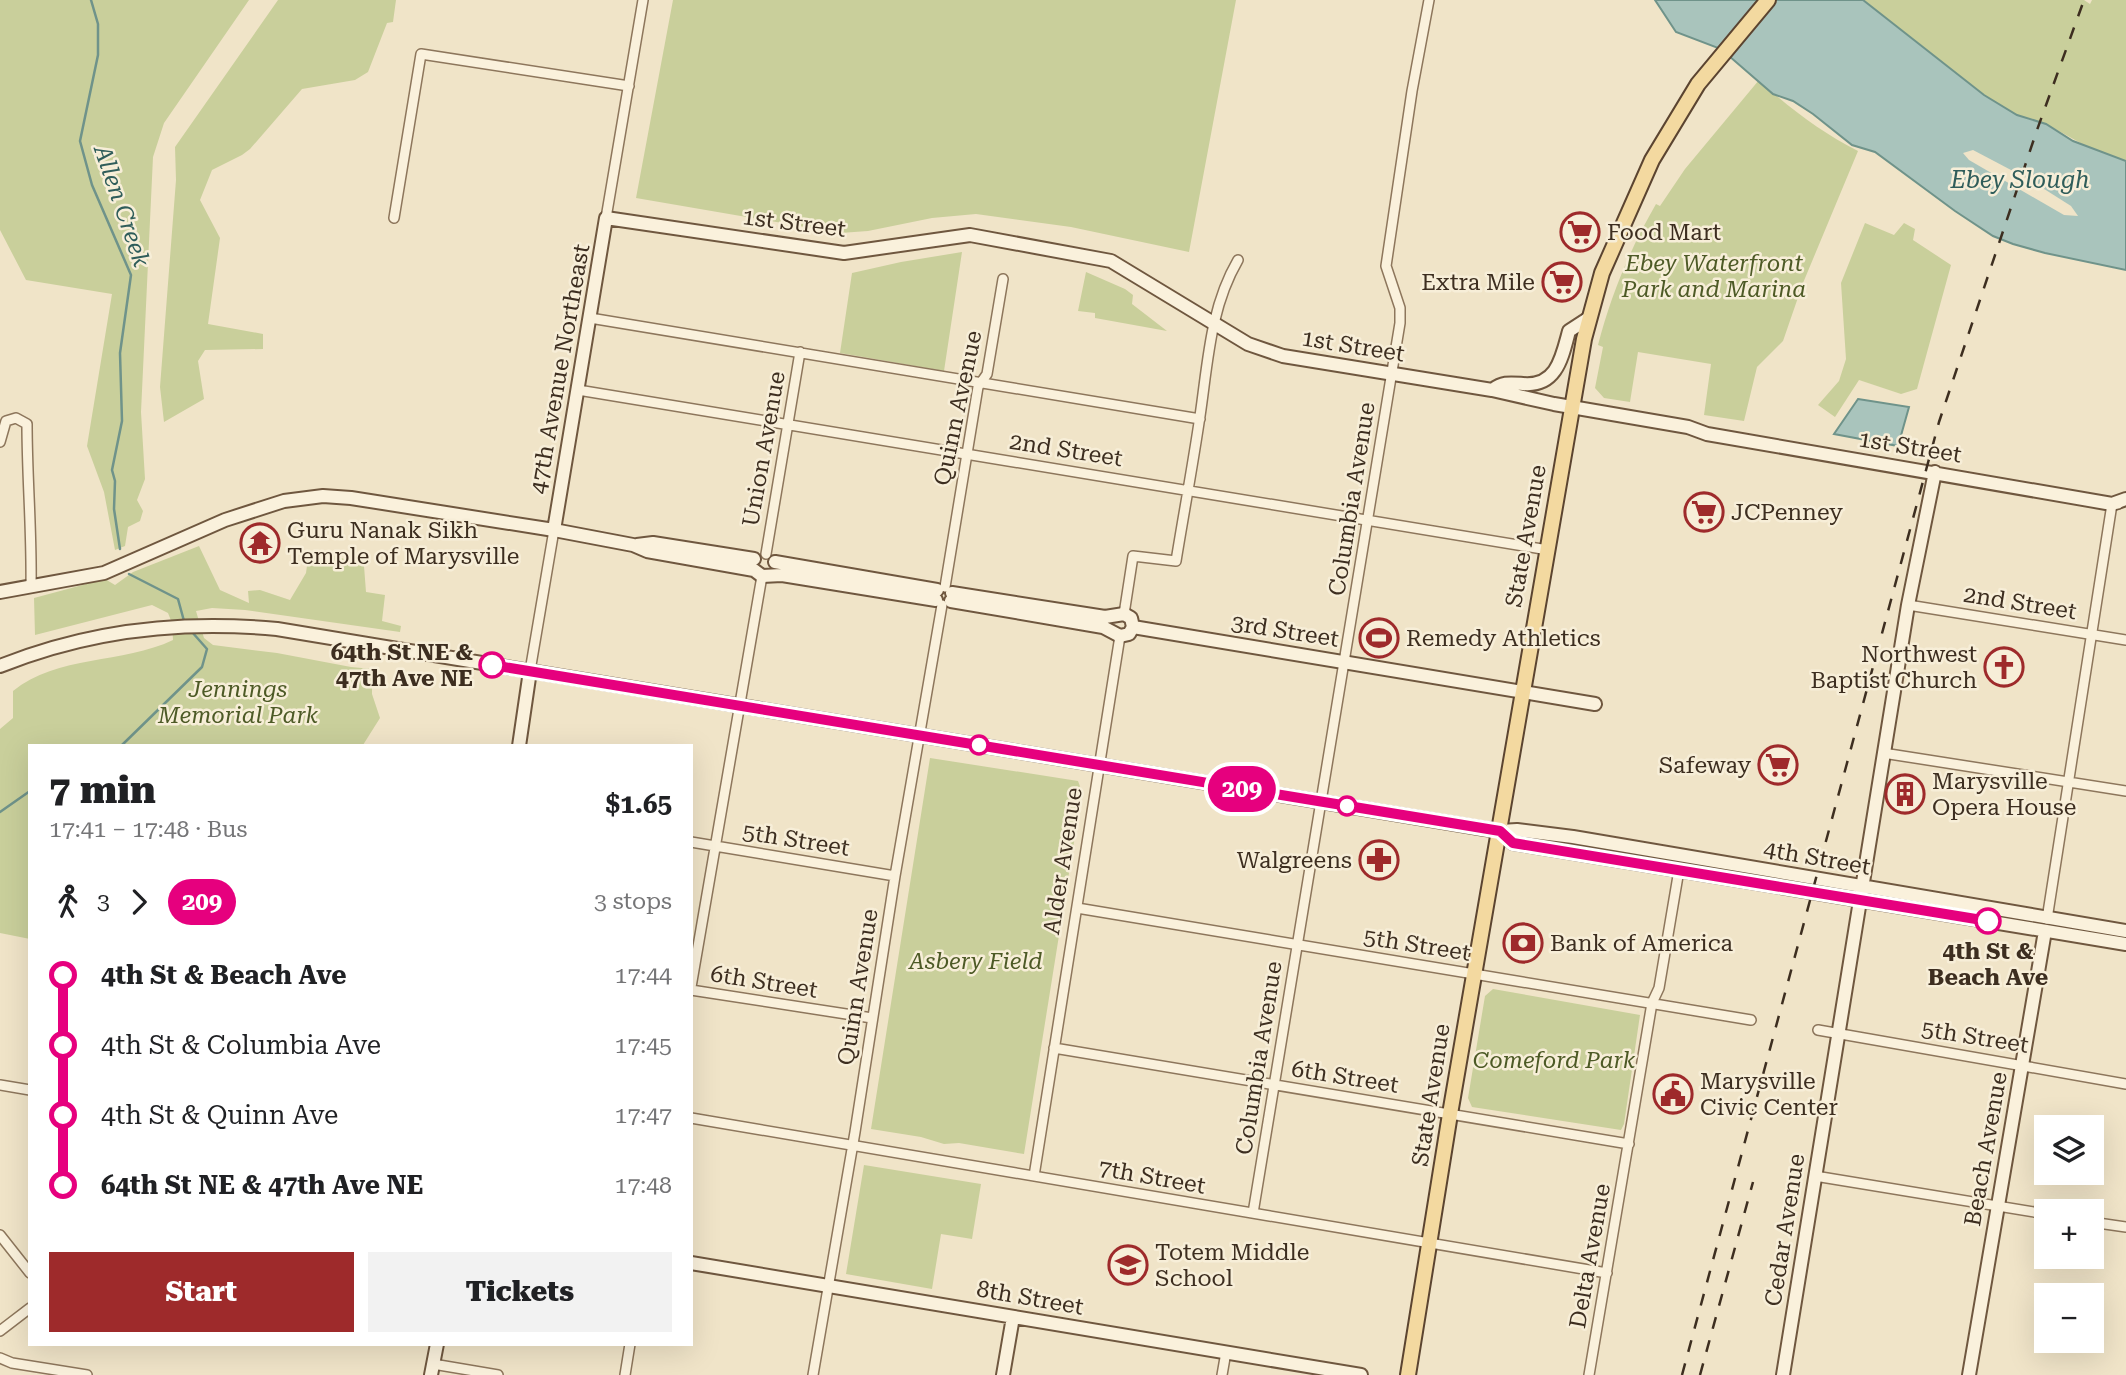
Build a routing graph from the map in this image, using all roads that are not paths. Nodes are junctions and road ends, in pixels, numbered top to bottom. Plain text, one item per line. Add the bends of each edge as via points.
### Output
1 (643, 0) edge
2 (1429, 0) edge
3 (1768, 0) edge
4 (629, 86) junction
5 (394, 218) dead end
6 (606, 218) junction
7 (1238, 260) dead end
8 (1003, 279) dead end
9 (590, 318) junction
10 (1589, 318) junction
11 (1213, 321) junction
12 (800, 352) junction
13 (1392, 374) junction
14 (982, 381) junction
15 (578, 390) junction
16 (1492, 390) junction
17 (1571, 407) junction
18 (1200, 419) junction
19 (788, 424) junction
20 (0, 442) edge
21 (967, 453) junction
22 (1935, 472) junction
23 (1188, 490) junction
24 (2126, 499) edge
25 (2112, 504) junction
26 (2126, 505) edge
27 (1369, 519) junction
28 (554, 530) junction
29 (1548, 550) junction
30 (764, 566) junction
31 (31, 587) junction
32 (0, 592) edge
33 (944, 596) junction
34 (1908, 606) junction
35 (1119, 616) junction
36 (1133, 627) junction
37 (1117, 634) junction
38 (2092, 634) junction
39 (2126, 640) edge
40 (1345, 662) junction
41 (0, 666) edge
42 (530, 671) junction
43 (1522, 693) junction
44 (1595, 704) dead end
45 (739, 705) junction
46 (919, 735) junction
47 (519, 744) edge
48 (1883, 753) junction
49 (1100, 765) junction
50 (2068, 781) junction
51 (2126, 790) edge
52 (1322, 802) junction
53 (1500, 831) junction
54 (693, 842) edge
55 (715, 846) junction
56 (1736, 864) junction
57 (1679, 870) junction
58 (895, 876) junction
59 (1861, 886) junction
60 (1860, 900) junction
61 (1077, 908) junction
62 (2046, 925) junction
63 (2126, 931) edge
64 (2126, 944) edge
65 (1298, 945) junction
66 (1474, 974) junction
67 (693, 976) edge
68 (693, 988) edge
69 (1651, 1003) junction
70 (872, 1018) junction
71 (1751, 1020) dead end
72 (1818, 1030) dead end
73 (1838, 1035) junction
74 (1054, 1048) junction
75 (2022, 1064) junction
76 (2126, 1084) edge
77 (0, 1085) edge
78 (1275, 1085) junction
79 (28, 1090) edge
80 (1450, 1114) junction
81 (693, 1118) edge
82 (1629, 1144) junction
83 (851, 1146) junction
84 (1034, 1176) junction
85 (1815, 1176) junction
86 (1998, 1206) junction
87 (2034, 1212) edge
88 (1253, 1213) junction
89 (2104, 1224) edge
90 (2126, 1227) edge
91 (0, 1235) edge
92 (1430, 1243) junction
93 (693, 1262) edge
94 (28, 1270) edge
95 (1606, 1273) junction
96 (828, 1285) junction
97 (28, 1310) edge
98 (1013, 1317) junction
99 (0, 1331) edge
100 (437, 1346) edge
101 (630, 1346) edge
102 (1226, 1352) junction
103 (0, 1358) edge
104 (432, 1369) edge
105 (54, 1372) edge
106 (87, 1375) edge
107 (498, 1375) edge
108 (625, 1375) edge
109 (813, 1375) edge
110 (1003, 1375) edge
111 (1222, 1375) edge
112 (1361, 1375) edge
113 (1408, 1375) edge
114 (1589, 1375) edge
115 (1783, 1375) edge
116 (1969, 1375) edge

1 - 4 street, 47th Avenue Northeast
2 - 13 street, Columbia Avenue via 1386,266 1400,308
3 - 10 main road, State Avenue via 1698,84 1638,186
4 - 5 street via 421,54
4 - 6 street, 47th Avenue Northeast
6 - 9 street, 47th Avenue Northeast
6 - 11 street, 1st Street via 844,253 970,235 1111,261
7 - 11 street
8 - 14 street, Quinn Avenue
9 - 12 street
9 - 15 street, 47th Avenue Northeast
10 - 16 street via 1569,331 1557,370 1549,378 1528,385 1503,382
10 - 17 main road, State Avenue
11 - 13 street, 1st Street via 1248,344 1283,356
11 - 18 street
12 - 14 street
12 - 19 street, Union Avenue
13 - 16 street, 1st Street
13 - 27 street, Columbia Avenue
14 - 18 street
14 - 21 street, Quinn Avenue
15 - 19 street, 2nd Street
15 - 28 street, 47th Avenue Northeast
16 - 17 street, 1st Street
17 - 22 street, 1st Street
17 - 29 main road, State Avenue
18 - 23 street
19 - 21 street, 2nd Street
19 - 30 street, Union Avenue
20 - 31 street via 6,421 16,418 27,424
21 - 23 street, 2nd Street
21 - 33 street, Quinn Avenue
22 - 25 street, 1st Street
22 - 34 street, Cedar Avenue
23 - 27 street, 2nd Street
23 - 35 street via 1176,561 1133,556
24 - 25 street
25 - 26 street
25 - 38 street, Beach Avenue
27 - 29 street, 2nd Street
27 - 40 street, Columbia Avenue
28 - 30 street via 648,551
28 - 31 street via 323,496 284,501 225,520 104,573
28 - 42 street, 47th Avenue Northeast
29 - 43 main road, State Avenue
30 - 33 street
30 - 45 street, Union Avenue
31 - 32 street
33 - 35 street
33 - 37 street via 1103,627
33 - 46 street, Quinn Avenue
34 - 38 street, 2nd Street
34 - 48 street, Cedar Avenue
35 - 36 street via 1131,618
35 - 37 street via 1111,623
36 - 37 street via 1129,634
36 - 40 street, 3rd Street
37 - 49 street, Alder Avenue
38 - 39 street, 2nd Street
38 - 50 street, Beach Avenue
40 - 43 street, 3rd Street
40 - 52 street, Columbia Avenue
41 - 42 street, 4th Street via 126,631 206,624 277,629
42 - 45 street, 4th Street
42 - 47 street, 47th Avenue Northeast
43 - 44 street, 3rd Street
43 - 53 main road, State Avenue
45 - 46 street, 4th Street
45 - 55 street, Union Avenue
46 - 49 street, 4th Street
46 - 58 street, Quinn Avenue
48 - 50 street
48 - 59 street, Cedar Avenue
49 - 52 street, 4th Street
49 - 61 street, Alder Avenue
50 - 51 street
50 - 62 street, Beach Avenue
52 - 53 street, 4th Street
52 - 65 street, Columbia Avenue
53 - 56 street, 4th Street via 1573,837
53 - 57 street, 4th Street via 1513,843
53 - 66 main road, State Avenue
54 - 55 street, 5th Street
55 - 58 street, 5th Street
55 - 67 street, Union Avenue
56 - 57 street via 1723,868 1684,862
56 - 59 street, 4th Street
57 - 60 street, 4th Street
57 - 69 street via 1659,988
58 - 70 street, Quinn Avenue
59 - 60 street, Cedar Avenue
59 - 62 street, 4th Street
60 - 62 street, 4th Street
60 - 73 street, Cedar Avenue
61 - 65 street, 5th Street
61 - 74 street, Alder Avenue
62 - 63 street, 4th Street
62 - 64 street, 4th Street
62 - 75 street, Beach Avenue
65 - 66 street, 5th Street
65 - 78 street, Columbia Avenue
66 - 69 street, 5th Street
66 - 80 main road, State Avenue
68 - 70 street, 6th Street
69 - 71 street, 5th Street
69 - 82 street, Delta Avenue
70 - 83 street, Quinn Avenue
72 - 73 street, 5th Street
73 - 75 street, 5th Street
73 - 85 street, Cedar Avenue
74 - 78 street, 6th Street
74 - 84 street, Alder Avenue
75 - 76 street, 5th Street
75 - 86 street, Beach Avenue
77 - 79 street
78 - 80 street, 6th Street
78 - 88 street, Columbia Avenue
80 - 82 street, 6th Street
80 - 92 main road, State Avenue
81 - 83 street, 7th Street
82 - 95 street, Delta Avenue
83 - 84 street, 7th Street
83 - 96 street, Quinn Avenue
84 - 88 street, 7th Street
85 - 86 street
85 - 115 street, Cedar Avenue
86 - 87 street
86 - 116 street, Beach Avenue
88 - 92 street, 7th Street
89 - 90 street
91 - 94 street
92 - 95 street, 7th Street
92 - 113 main road, State Avenue
93 - 96 street, 8th Street
95 - 114 street, Delta Avenue
96 - 98 street, 8th Street
96 - 109 street, Quinn Avenue
97 - 99 street
98 - 102 street, 8th Street
98 - 110 street
100 - 104 street
101 - 108 street
102 - 111 street
102 - 112 street, 8th Street
103 - 105 street
104 - 107 street
105 - 106 street

